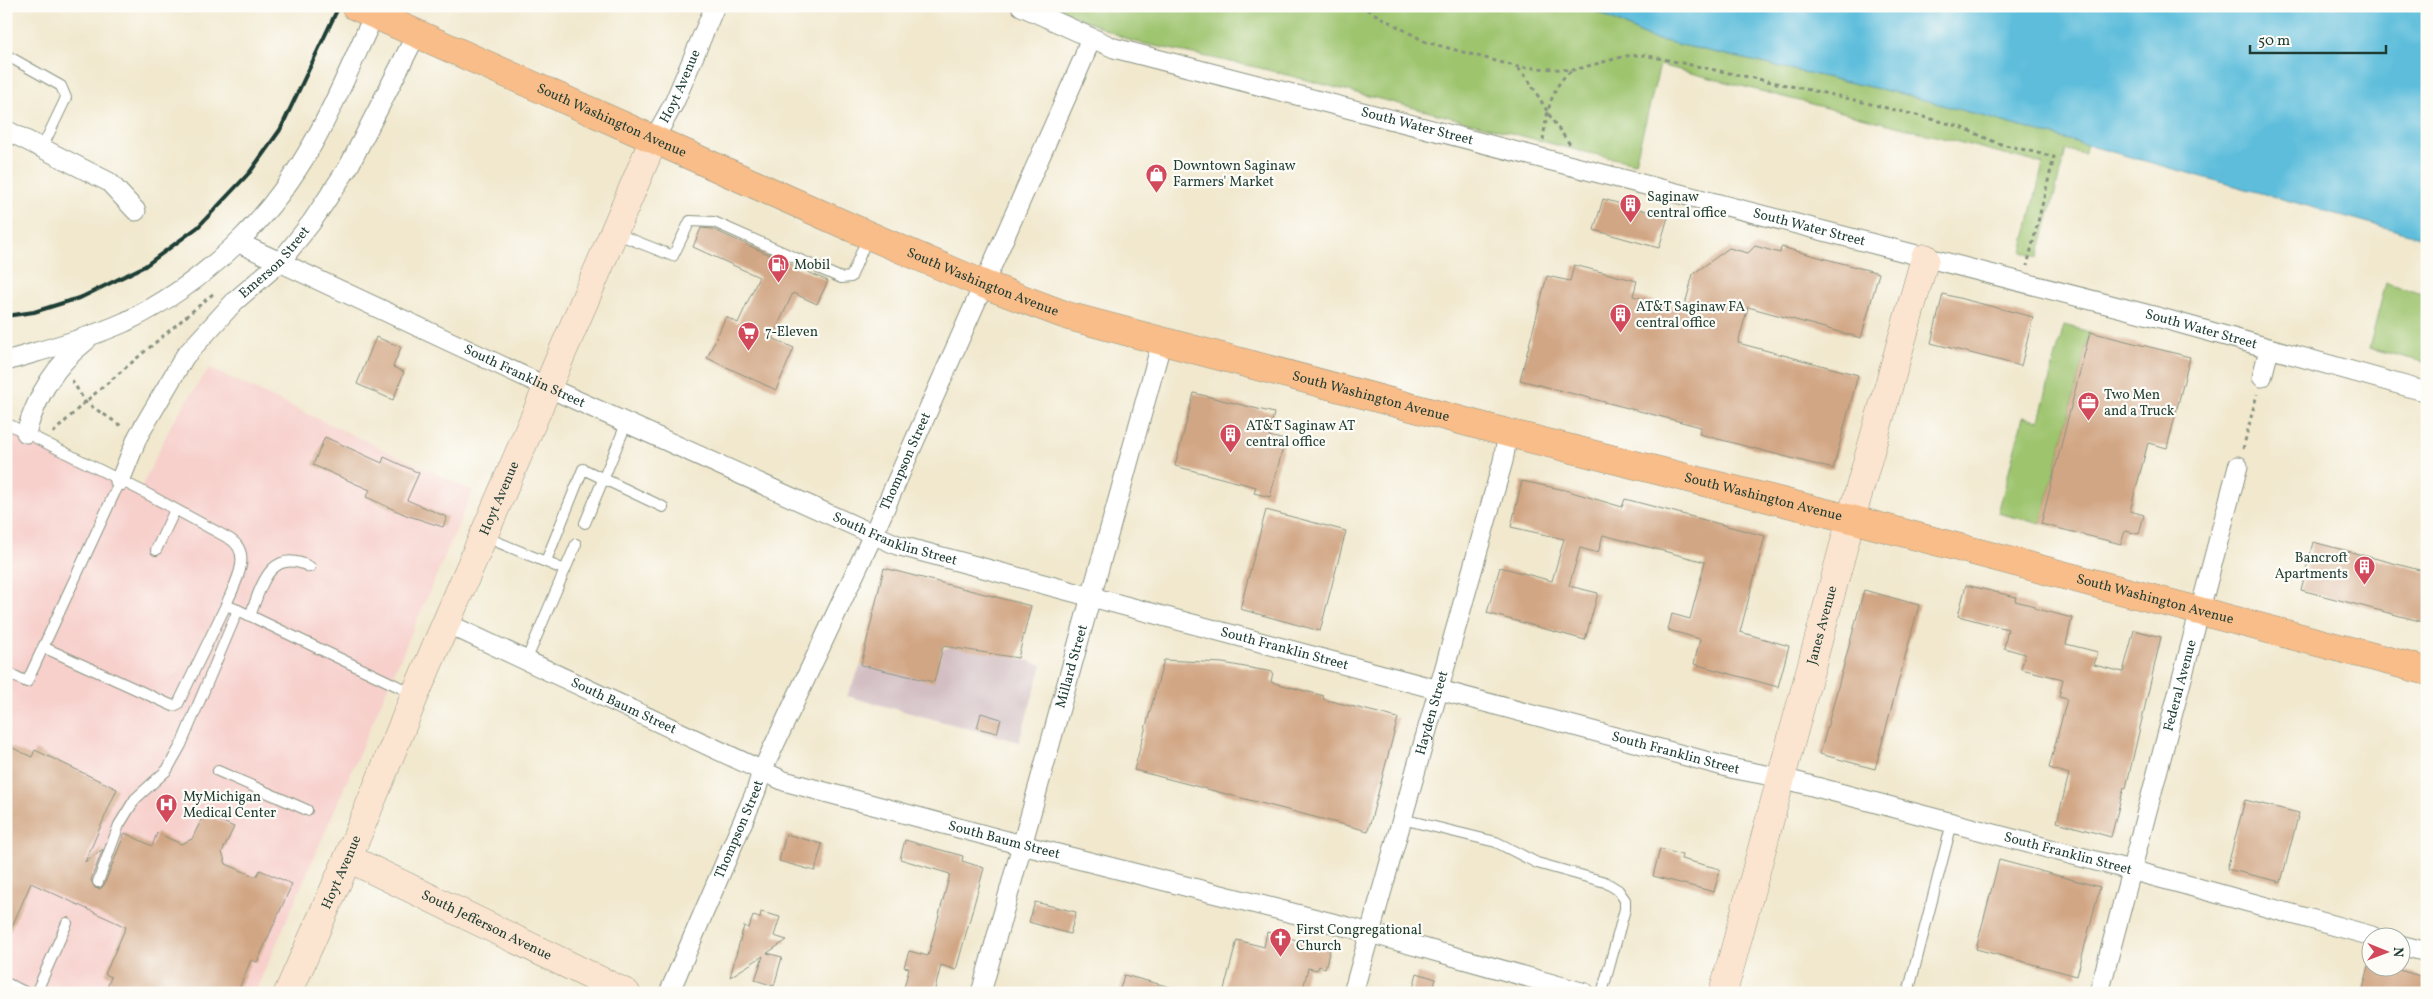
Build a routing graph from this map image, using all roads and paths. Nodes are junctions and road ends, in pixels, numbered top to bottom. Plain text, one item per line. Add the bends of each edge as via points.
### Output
1 (715, 6) edge
2 (1021, 6) edge
3 (1360, 6) edge
4 (365, 10) edge
5 (417, 33) junction
6 (1090, 38) junction
7 (6, 55) edge
8 (1518, 67) junction
9 (1573, 70) junction
10 (1547, 111) junction
11 (6, 130) edge
12 (654, 139) junction
13 (42, 148) junction
14 (1541, 157) junction
15 (1584, 168) junction
16 (136, 211) dead end
17 (614, 233) junction
18 (868, 235) junction
19 (239, 243) junction
20 (1925, 258) junction
21 (280, 262) junction
22 (2022, 283) junction
23 (983, 284) junction
24 (214, 292) dead end
25 (93, 335) junction
26 (1162, 341) junction
27 (2269, 350) junction
28 (6, 361) edge
29 (61, 362) junction
30 (2262, 377) joint
31 (547, 387) junction
32 (2427, 392) edge
33 (85, 402) junction
34 (627, 422) junction
35 (6, 423) edge
36 (26, 433) junction
37 (1508, 433) junction
38 (138, 436) junction
39 (44, 442) junction
40 (2238, 466) joint
41 (604, 478) junction
42 (120, 481) junction
43 (664, 507) dead end
44 (175, 510) junction
45 (1851, 519) junction
46 (586, 523) dead end
47 (873, 535) junction
48 (483, 536) junction
49 (576, 544) dead end
50 (156, 550) dead end
51 (546, 561) junction
52 (310, 568) dead end
53 (566, 570) junction
54 (1091, 597) junction
55 (226, 605) junction
56 (238, 610) junction
57 (2199, 611) junction
58 (250, 616) junction
59 (446, 623) junction
60 (43, 647) junction
61 (526, 661) junction
62 (2427, 671) edge
63 (6, 672) edge
64 (1440, 690) junction
65 (414, 694) junction
66 (218, 771) dead end
67 (762, 771) junction
68 (1782, 778) junction
69 (307, 810) dead end
70 (1402, 819) junction
71 (1952, 823) junction
72 (1022, 845) junction
73 (348, 858) junction
74 (2131, 871) junction
75 (98, 882) dead end
76 (68, 923) dead end
77 (1370, 933) junction
78 (2360, 933) edge
79 (2410, 948) edge
80 (2427, 952) edge
81 (6, 983) edge
82 (27, 993) edge
83 (36, 993) edge
84 (288, 993) edge
85 (626, 993) edge
86 (669, 993) edge
87 (981, 993) edge
88 (1353, 993) edge
89 (1585, 993) edge
90 (1602, 993) edge
91 (1723, 993) edge
92 (1908, 993) edge
93 (2099, 993) edge

1 - 12 street, Hoyt Avenue via 674,103
2 - 6 street, South Water Street
3 - 8 path via 1426,42
4 - 5 main road, South Washington Avenue
4 - 19 street via 312,145 280,195
5 - 12 main road, South Washington Avenue
5 - 21 street, Emerson Street via 349,166
6 - 14 street, South Water Street via 1114,48
6 - 23 street, Thompson Street
7 - 13 lane via 61,86 66,98
8 - 9 path
8 - 10 path
9 - 10 path via 1565,74
9 - 22 path via 1626,56 1644,55 1919,116 1961,127 1997,143 2054,157
10 - 14 path
10 - 15 path
11 - 13 street
12 - 17 street, Hoyt Avenue
12 - 18 main road, South Washington Avenue
13 - 16 street via 109,182
14 - 15 street, South Water Street
15 - 20 street, South Water Street
17 - 18 lane via 673,256 690,221 714,222 841,278 851,277
17 - 31 street, Hoyt Avenue
18 - 23 main road, South Washington Avenue
19 - 21 street, South Franklin Street
19 - 25 street via 201,275 157,305
20 - 22 street, South Water Street
20 - 45 street, Janes Avenue
21 - 31 street, South Franklin Street
21 - 38 street, Emerson Street via 235,301 185,356
22 - 27 street, South Water Street via 2161,318
23 - 26 main road, South Washington Avenue via 1068,316
23 - 47 street, Thompson Street
24 - 33 path
25 - 28 street
25 - 29 street
26 - 37 main road, South Washington Avenue
26 - 54 street, Millard Street
27 - 30 street
27 - 32 street, South Water Street
29 - 33 path
29 - 36 street via 41,394
30 - 40 path
31 - 34 street, South Franklin Street
31 - 48 street, Hoyt Avenue
33 - 38 path
33 - 39 path
34 - 41 lane
34 - 47 street, South Franklin Street
35 - 36 lane
36 - 39 lane
37 - 45 main road, South Washington Avenue
37 - 64 street, Hayden Street
38 - 42 street, Emerson Street
39 - 42 lane
40 - 57 street, Federal Avenue
41 - 43 lane
41 - 46 lane
41 - 51 lane via 583,469
42 - 44 lane
42 - 60 lane
44 - 50 lane
44 - 55 lane via 238,544 242,562
45 - 57 main road, South Washington Avenue
45 - 68 street, Janes Avenue
47 - 54 street, South Franklin Street via 897,545
47 - 67 street, Thompson Street
48 - 51 lane
48 - 59 street, Hoyt Avenue
49 - 53 lane
51 - 53 lane
52 - 58 lane via 301,562 291,561 274,565 265,577
53 - 61 lane
54 - 64 street, South Franklin Street
54 - 72 street, Millard Street
55 - 56 lane
55 - 60 lane via 178,704 173,706
56 - 58 lane
56 - 75 lane via 181,745 167,770 135,799 119,825
57 - 62 main road, South Washington Avenue
57 - 74 street, Federal Avenue
58 - 65 lane
59 - 61 street, South Baum Street
59 - 65 street, Hoyt Avenue
60 - 63 lane via 27,682
61 - 67 street, South Baum Street
64 - 68 street, South Franklin Street via 1736,769
64 - 70 street, Hayden Street
65 - 73 street, Hoyt Avenue
66 - 69 lane
67 - 72 street, South Baum Street via 784,781
67 - 86 street, Thompson Street
68 - 71 street, South Franklin Street
68 - 91 street, Janes Avenue
70 - 77 street, Hayden Street
70 - 90 lane via 1496,842 1537,864 1614,886 1624,900 1625,909
71 - 74 street, South Franklin Street
71 - 92 lane
72 - 77 street, South Baum Street
72 - 87 street, Millard Street
73 - 84 street, Hoyt Avenue
73 - 85 street, South Jefferson Avenue
74 - 78 street, South Franklin Street
74 - 93 street, Federal Avenue
76 - 83 lane
77 - 88 street, Hayden Street
77 - 89 street, South Baum Street
79 - 80 street
81 - 82 lane

